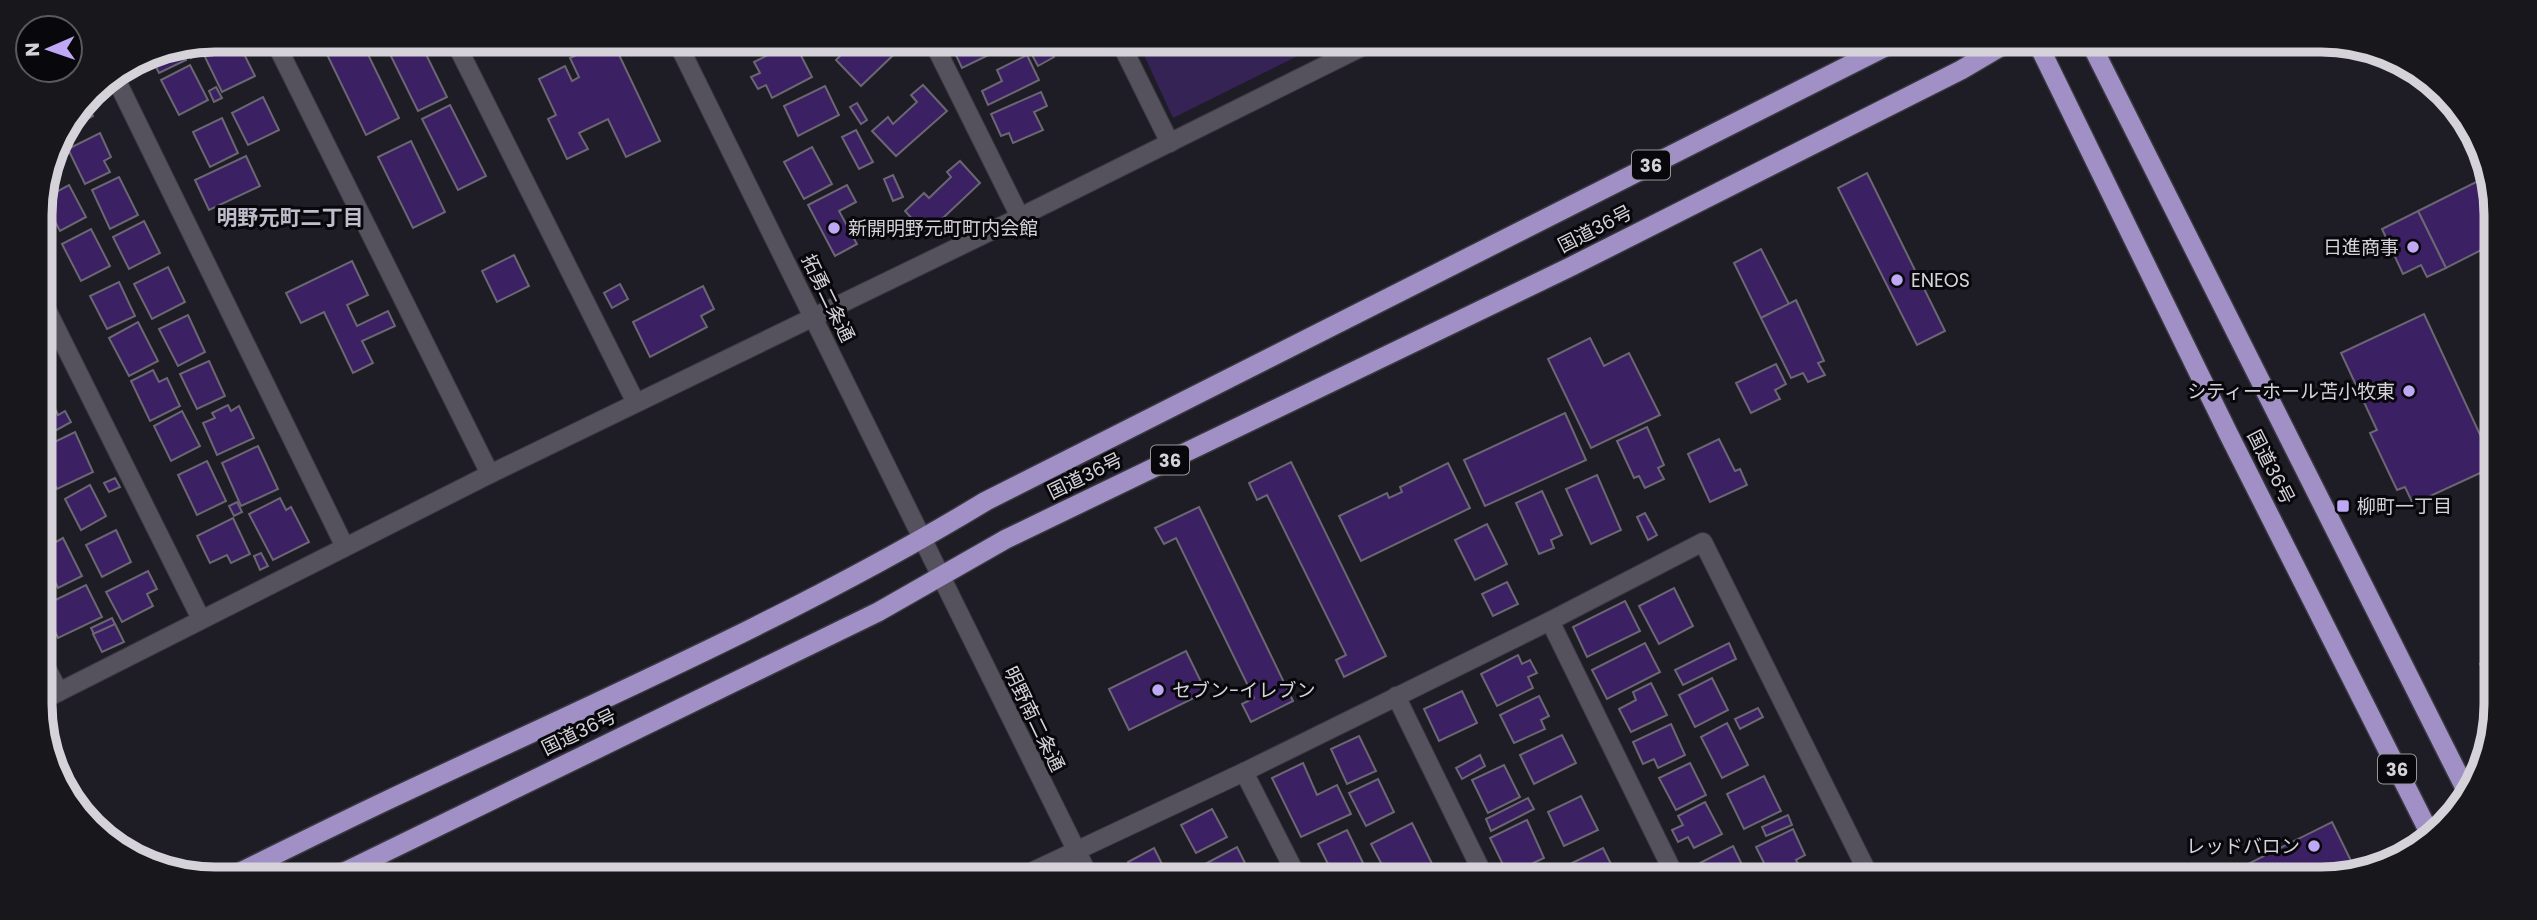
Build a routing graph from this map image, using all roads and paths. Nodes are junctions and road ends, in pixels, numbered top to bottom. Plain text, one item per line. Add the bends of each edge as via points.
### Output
1 (1351, 52) edge
2 (1875, 52) edge
3 (1991, 52) edge
4 (2042, 52) edge
5 (2096, 52) edge
6 (280, 53) edge
7 (460, 53) edge
8 (682, 53) edge
9 (938, 53) edge
10 (1125, 53) edge
11 (119, 85) edge
12 (1170, 144) junction
13 (1020, 217) junction
14 (814, 318) junction
15 (53, 322) edge
16 (636, 403) junction
17 (490, 474) junction
18 (923, 539) junction
19 (345, 548) junction
20 (940, 576) junction
21 (201, 619) junction
22 (1550, 621) junction
23 (52, 695) edge
24 (1396, 696) junction
25 (1244, 772) junction
26 (2463, 785) edge
27 (2427, 829) edge
28 (1076, 849) junction
29 (250, 867) edge
30 (355, 867) edge
31 (1040, 867) edge
32 (1085, 867) edge
33 (1292, 867) edge
34 (1480, 867) edge
35 (1670, 867) edge
36 (1865, 867) edge

1 - 12 street
2 - 18 highway, 国道36号 / 36 via 986,501
3 - 20 highway, 国道36号 / 36 via 1583,261 1021,532
4 - 27 highway, 国道36号 / 36
5 - 26 highway, 国道36号 / 36
6 - 17 street
7 - 16 street
8 - 14 street, 拓勇二条通
9 - 13 street
10 - 12 street
11 - 19 street
12 - 13 street
13 - 14 street
14 - 16 street
14 - 18 street, 拓勇二条通
15 - 21 street
16 - 17 street
17 - 19 street
18 - 20 street, 拓勇二条通
18 - 29 highway, 国道36号 / 36 via 616,695
19 - 21 street
20 - 28 street, 明野南二条通
20 - 30 highway, 国道36号 / 36 via 877,612
21 - 23 street
22 - 24 street
22 - 35 street
22 - 36 street via 1703,542
24 - 25 street
24 - 34 street
25 - 28 street
25 - 33 street
28 - 31 street
28 - 32 street, 明野南二条通

